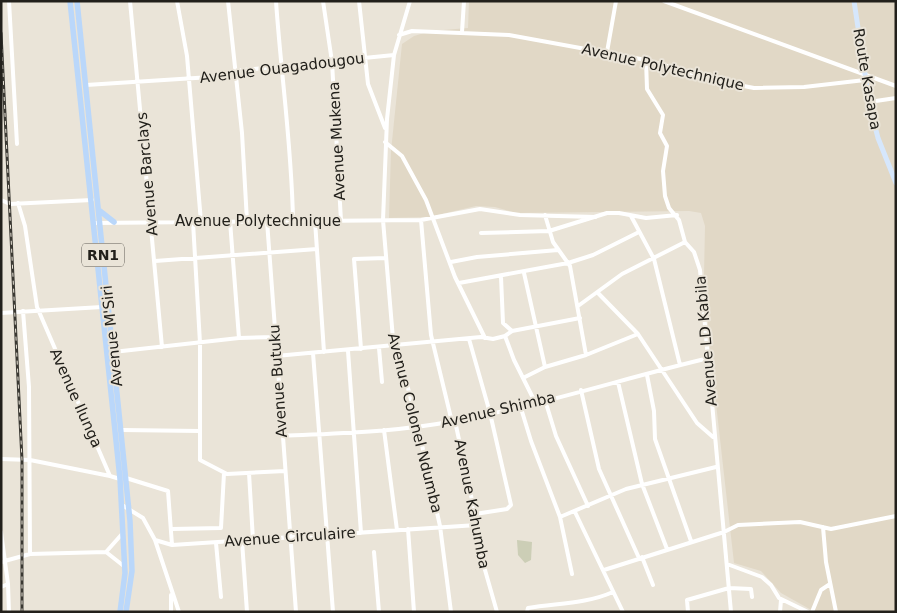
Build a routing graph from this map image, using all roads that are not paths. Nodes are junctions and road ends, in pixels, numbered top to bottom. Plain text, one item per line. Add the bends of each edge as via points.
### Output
1 (9, 1) edge
2 (70, 1) edge
3 (77, 1) edge
4 (130, 1) edge
5 (177, 1) edge
6 (228, 1) edge
7 (276, 1) edge
8 (323, 1) edge
9 (359, 1) edge
10 (410, 1) edge
11 (464, 1) edge
12 (616, 1) edge
13 (664, 1) edge
14 (854, 1) edge
15 (462, 32) junction
16 (399, 35) junction
17 (607, 52) junction
18 (394, 55) junction
19 (366, 59) junction
20 (646, 60) junction
21 (332, 62) junction
22 (280, 67) junction
23 (234, 71) junction
24 (865, 77) junction
25 (188, 78) junction
26 (139, 82) junction
27 (896, 86) edge
28 (84, 88) junction
29 (896, 98) edge
30 (869, 102) junction
31 (386, 131) junction
32 (386, 142) junction
33 (17, 144) dead end
34 (896, 183) edge
35 (1, 200) edge
36 (92, 200) junction
37 (6, 202) junction
38 (18, 203) junction
39 (1, 206) edge
40 (99, 208) junction
41 (545, 215) junction
42 (677, 215) junction
43 (631, 216) junction
44 (596, 217) junction
45 (434, 219) junction
46 (383, 220) junction
47 (421, 220) junction
48 (230, 221) junction
49 (247, 221) junction
50 (267, 221) junction
51 (294, 221) junction
52 (315, 221) junction
53 (341, 221) junction
54 (113, 222) junction
55 (151, 222) junction
56 (193, 222) junction
57 (201, 222) junction
58 (97, 223) junction
59 (549, 231) junction
60 (639, 232) junction
61 (481, 233) dead end
62 (102, 235) junction
63 (685, 242) junction
64 (317, 249) junction
65 (558, 250) junction
66 (269, 253) junction
67 (233, 254) junction
68 (195, 258) junction
69 (386, 258) junction
70 (654, 259) junction
71 (155, 262) junction
72 (451, 262) junction
73 (568, 263) junction
74 (524, 273) junction
75 (501, 277) junction
76 (459, 283) junction
77 (598, 293) junction
78 (578, 306) junction
79 (102, 307) junction
80 (39, 310) junction
81 (23, 311) junction
82 (1, 313) edge
83 (580, 318) junction
84 (535, 326) junction
85 (512, 331) junction
86 (638, 334) junction
87 (505, 336) junction
88 (275, 337) junction
89 (239, 338) junction
90 (485, 338) junction
91 (469, 340) junction
92 (200, 343) junction
93 (434, 343) junction
94 (162, 347) junction
95 (395, 347) junction
96 (379, 348) junction
97 (361, 350) junction
98 (348, 351) junction
99 (113, 352) junction
100 (324, 352) junction
101 (313, 353) junction
102 (586, 355) junction
103 (276, 356) junction
104 (709, 358) junction
105 (680, 365) junction
106 (545, 367) junction
107 (661, 370) junction
108 (647, 375) junction
109 (523, 378) junction
110 (382, 382) dead end
111 (618, 382) junction
112 (581, 390) junction
113 (545, 400) junction
114 (535, 402) junction
115 (520, 406) junction
116 (490, 413) junction
117 (455, 421) junction
118 (418, 427) junction
119 (122, 430) junction
120 (384, 430) junction
121 (200, 431) junction
122 (355, 432) junction
123 (319, 434) junction
124 (283, 436) junction
125 (713, 437) junction
126 (1, 459) edge
127 (30, 460) junction
128 (716, 467) junction
129 (285, 471) junction
130 (224, 473) junction
131 (249, 473) junction
132 (110, 476) junction
133 (670, 477) junction
134 (123, 478) junction
135 (642, 484) junction
136 (610, 495) junction
137 (122, 506) junction
138 (588, 506) junction
139 (129, 508) junction
140 (574, 512) junction
141 (475, 514) junction
142 (896, 516) edge
143 (560, 517) junction
144 (477, 525) junction
145 (440, 526) junction
146 (823, 528) junction
147 (172, 529) junction
148 (408, 529) junction
149 (397, 530) junction
150 (1, 532) edge
151 (124, 532) junction
152 (361, 532) junction
153 (724, 532) junction
154 (327, 534) junction
155 (290, 539) junction
156 (154, 540) junction
157 (253, 540) junction
158 (242, 541) junction
159 (690, 541) junction
160 (216, 543) junction
161 (172, 545) junction
162 (667, 549) junction
163 (106, 552) junction
164 (374, 552) dead end
165 (30, 554) junction
166 (640, 558) junction
167 (4, 562) edge
168 (727, 564) junction
169 (125, 567) junction
170 (604, 570) junction
171 (572, 574) dead end
172 (8, 584) junction
173 (830, 584) junction
174 (653, 585) dead end
175 (1, 587) edge
176 (729, 588) junction
177 (170, 590) junction
178 (613, 592) junction
179 (221, 597) dead end
180 (752, 597) dead end
181 (781, 600) junction
182 (528, 610) edge
183 (9, 612) edge
184 (120, 612) edge
185 (126, 612) edge
186 (171, 612) edge
187 (179, 612) edge
188 (247, 612) edge
189 (296, 612) edge
190 (333, 612) edge
191 (379, 612) edge
192 (414, 612) edge
193 (451, 612) edge
194 (497, 612) edge
195 (623, 612) edge
196 (688, 612) edge
197 (731, 612) edge
198 (780, 612) edge
199 (808, 612) edge
200 (812, 612) edge
201 (836, 612) edge

1 - 33 street
2 - 28 highway, Avenue M'Siri / RN1
3 - 28 highway, Avenue M'Siri / RN1
4 - 26 street, Avenue Barclays
5 - 25 street
6 - 23 street
7 - 22 street
8 - 21 street, Avenue Mukena
9 - 19 street
10 - 16 street
11 - 15 street
12 - 17 street
13 - 24 street
14 - 24 main road, Route Kasapa
15 - 16 street via 407,31
15 - 17 street, Avenue Polytechnique via 510,35
16 - 18 street
17 - 20 street, Avenue Polytechnique
18 - 19 street, Avenue Ouagadougou
18 - 31 street, Avenue Colonel Ndumba
19 - 21 street, Avenue Ouagadougou
19 - 31 street via 368,84
20 - 24 street, Avenue Polytechnique via 754,88 804,87
20 - 42 street, Avenue LD Kabila via 647,89 664,115 660,134 667,146 663,171 665,196 669,208
21 - 22 street, Avenue Ouagadougou
21 - 53 street, Avenue Mukena
22 - 23 street, Avenue Ouagadougou
22 - 51 street
23 - 25 street, Avenue Ouagadougou
23 - 49 street via 243,142
24 - 27 street
24 - 30 main road, Route Kasapa
25 - 26 street, Avenue Ouagadougou
25 - 57 street
26 - 28 street, Avenue Ouagadougou
26 - 55 street, Avenue Barclays
28 - 36 highway, Avenue M'Siri / RN1
28 - 40 highway, Avenue M'Siri / RN1
29 - 30 street
30 - 34 main road, Route Kasapa via 878,138
31 - 32 street, Avenue Colonel Ndumba
32 - 45 street via 403,158
32 - 46 street, Avenue Colonel Ndumba
35 - 37 street
36 - 38 street
36 - 58 highway, Avenue M'Siri / RN1
37 - 38 street
37 - 39 street
38 - 80 street, Avenue Ilunga
40 - 54 highway
40 - 58 highway, Avenue M'Siri / RN1
41 - 44 street, Avenue Polytechnique
41 - 45 street, Avenue Polytechnique via 472,209
41 - 59 street
42 - 43 street
42 - 63 street, Avenue LD Kabila
43 - 44 street via 619,213
43 - 60 street
44 - 59 street
45 - 47 street, Avenue Polytechnique
45 - 72 street
46 - 47 street, Avenue Polytechnique
46 - 53 street, Avenue Polytechnique
46 - 69 street, Avenue Colonel Ndumba
47 - 93 street, Avenue Kahumba via 428,314
48 - 49 street, Avenue Polytechnique
48 - 57 street, Avenue Polytechnique
48 - 67 street
49 - 50 street, Avenue Polytechnique
50 - 51 street, Avenue Polytechnique
50 - 66 street, Avenue Butuku
51 - 52 street, Avenue Polytechnique
52 - 53 street, Avenue Polytechnique
52 - 64 street
54 - 55 street, Avenue Polytechnique
54 - 58 street, Avenue Polytechnique
54 - 62 highway via 104,228
55 - 56 street, Avenue Polytechnique
55 - 71 street, Avenue Barclays
56 - 57 street, Avenue Polytechnique
56 - 68 street
58 - 62 highway, Avenue M'Siri / RN1
58 - 79 highway, Avenue M'Siri / RN1
59 - 61 street
59 - 65 street
60 - 70 street
60 - 73 street via 594,255
62 - 99 highway, Avenue M'Siri / RN1
63 - 70 street
63 - 104 street, Avenue LD Kabila via 692,249 700,270
64 - 66 street
64 - 100 street
65 - 72 street
65 - 73 street
66 - 67 street
66 - 88 street, Avenue Butuku
67 - 68 street
67 - 89 street
68 - 71 street
68 - 92 street
69 - 95 street, Avenue Colonel Ndumba
69 - 97 street via 354,259
70 - 77 street via 622,274
70 - 105 street
71 - 94 street, Avenue Barclays
72 - 76 street
73 - 74 street
73 - 78 street
74 - 75 street
74 - 84 street
75 - 76 street
75 - 85 street via 504,323
76 - 90 street
77 - 78 street
77 - 86 street
78 - 83 street
79 - 80 street
79 - 134 highway, Avenue M'Siri / RN1
80 - 81 street
80 - 132 street, Avenue Ilunga
81 - 82 street
81 - 127 street
83 - 84 street
83 - 102 street
84 - 85 street
84 - 106 street
85 - 87 street
86 - 102 street
86 - 107 street
87 - 90 street
87 - 109 street
88 - 89 street
88 - 103 street, Avenue Butuku
89 - 92 street
90 - 91 street
91 - 93 street
91 - 116 street
92 - 94 street
92 - 121 street
93 - 95 street
93 - 117 street, Avenue Kahumba via 451,418
94 - 99 street
95 - 96 street
95 - 118 street, Avenue Colonel Ndumba
96 - 97 street
96 - 110 street
97 - 98 street
98 - 100 street
98 - 122 street
99 - 119 highway, Avenue M'Siri / RN1
100 - 101 street
101 - 103 street
101 - 123 street
102 - 106 street
103 - 124 street, Avenue Butuku
104 - 105 street, Avenue Shimba
104 - 125 street, Avenue LD Kabila
105 - 107 street, Avenue Shimba
106 - 109 street
107 - 108 street, Avenue Shimba
107 - 125 street via 697,423
108 - 111 street, Avenue Shimba
108 - 133 street via 655,439
109 - 114 street
111 - 112 street, Avenue Shimba
111 - 135 street
112 - 113 street, Avenue Shimba
112 - 136 street via 594,455
113 - 114 street, Avenue Shimba
113 - 138 street via 556,436
114 - 115 street, Avenue Shimba
115 - 116 street, Avenue Shimba
115 - 143 street
116 - 117 street, Avenue Shimba
116 - 141 street via 511,505 507,509
117 - 118 street, Avenue Shimba
117 - 141 street, Avenue Kahumba
118 - 120 street, Avenue Shimba
118 - 145 street, Avenue Colonel Ndumba
119 - 121 street
119 - 134 highway, Avenue M'Siri / RN1
120 - 122 street, Avenue Shimba
120 - 149 street
121 - 130 street via 200,460
122 - 123 street, Avenue Shimba
122 - 152 street
123 - 124 street, Avenue Shimba
123 - 154 street
124 - 129 street, Avenue Butuku
125 - 128 street, Avenue LD Kabila
126 - 127 street
127 - 132 street
127 - 165 street
128 - 133 street
128 - 153 street, Avenue LD Kabila
129 - 131 street
129 - 155 street, Avenue Butuku
130 - 131 street
130 - 147 street via 221,528
131 - 157 street
132 - 134 street
133 - 135 street
133 - 159 street
134 - 137 highway, Avenue M'Siri / RN1
134 - 139 highway, Avenue M'Siri / RN1
134 - 147 street via 168,491
135 - 136 street
135 - 162 street
136 - 138 street
136 - 166 street
137 - 139 street
137 - 151 highway, Avenue M'Siri / RN1
138 - 140 street
139 - 156 street via 146,522
139 - 185 highway, Avenue M'Siri / RN1 via 132,571
140 - 143 street
140 - 170 street
141 - 144 street, Avenue Kahumba
142 - 146 street via 841,528
143 - 171 street
144 - 145 street, Avenue Circulaire
144 - 194 street, Avenue Kahumba via 481,556
145 - 148 street, Avenue Circulaire
145 - 193 street, Avenue Colonel Ndumba
146 - 153 street via 800,522 738,524
146 - 173 street
147 - 161 street
148 - 149 street, Avenue Circulaire
148 - 192 street
149 - 152 street, Avenue Circulaire
150 - 167 street
151 - 163 street
151 - 169 highway, Avenue M'Siri / RN1
152 - 154 street, Avenue Circulaire
153 - 159 street
153 - 168 street, Avenue LD Kabila
154 - 155 street, Avenue Circulaire
154 - 190 street
155 - 157 street, Avenue Circulaire
155 - 189 street, Avenue Butuku
156 - 161 street, Avenue Circulaire
156 - 177 street
157 - 158 street, Avenue Circulaire
158 - 160 street, Avenue Circulaire
158 - 188 street
159 - 162 street
160 - 161 street, Avenue Circulaire
160 - 179 street
162 - 166 street
163 - 165 street
163 - 169 street
164 - 191 street
165 - 167 street
166 - 170 street
166 - 174 street
167 - 172 street
168 - 176 street, Avenue LD Kabila
168 - 181 street via 762,577
169 - 184 highway, Avenue M'Siri / RN1
170 - 178 street
172 - 175 street
172 - 183 street
173 - 200 street via 821,590
173 - 201 street
176 - 180 street via 750,589
176 - 196 street via 687,600
176 - 197 street, Avenue LD Kabila
177 - 186 street
177 - 187 street
178 - 182 street via 579,603
178 - 195 street
181 - 198 street
181 - 199 street

